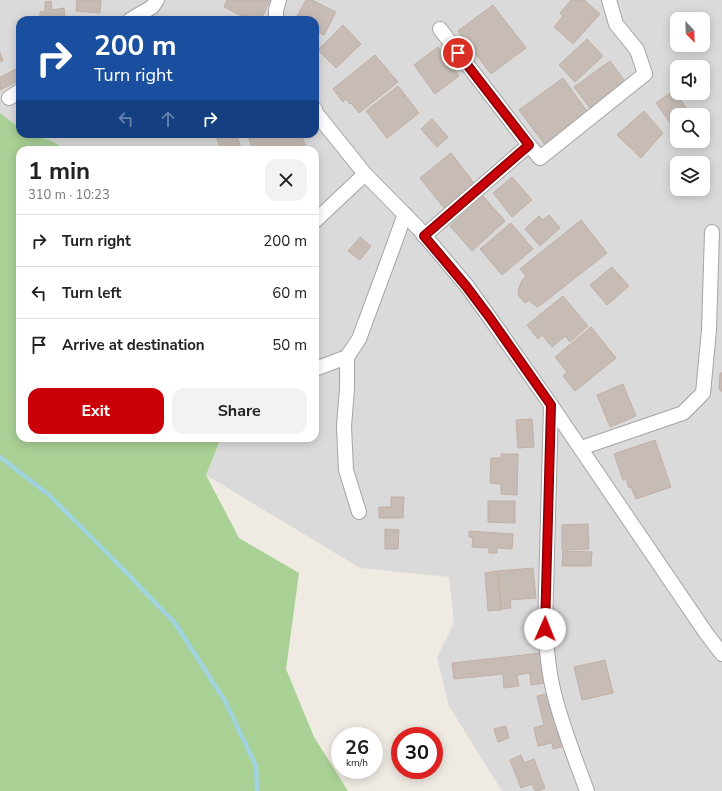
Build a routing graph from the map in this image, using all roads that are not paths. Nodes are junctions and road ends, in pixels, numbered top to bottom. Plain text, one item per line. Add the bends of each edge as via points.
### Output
1 (157, 0) edge
2 (279, 0) edge
3 (609, 0) edge
4 (137, 16) edge
5 (276, 16) edge
6 (440, 30) dead end
7 (319, 117) edge
8 (529, 145) junction
9 (365, 174) junction
10 (405, 214) junction
11 (319, 217) edge
12 (712, 232) dead end
13 (424, 236) junction
14 (347, 357) junction
15 (319, 368) edge
16 (551, 405) junction
17 (581, 448) junction
18 (358, 512) dead end
19 (722, 654) edge
20 (587, 791) edge

1 - 4 street via 152,7
2 - 5 street
3 - 8 street via 616,24 637,50 645,74 540,158
6 - 8 street
7 - 9 street
8 - 13 street
9 - 10 street
9 - 11 street
10 - 13 street
10 - 14 street via 359,339
12 - 17 street via 709,330 703,394 683,413
13 - 16 street via 466,286
14 - 15 street
14 - 18 street via 344,426 346,470
16 - 17 street
16 - 20 street via 545,629 553,690
17 - 19 street

